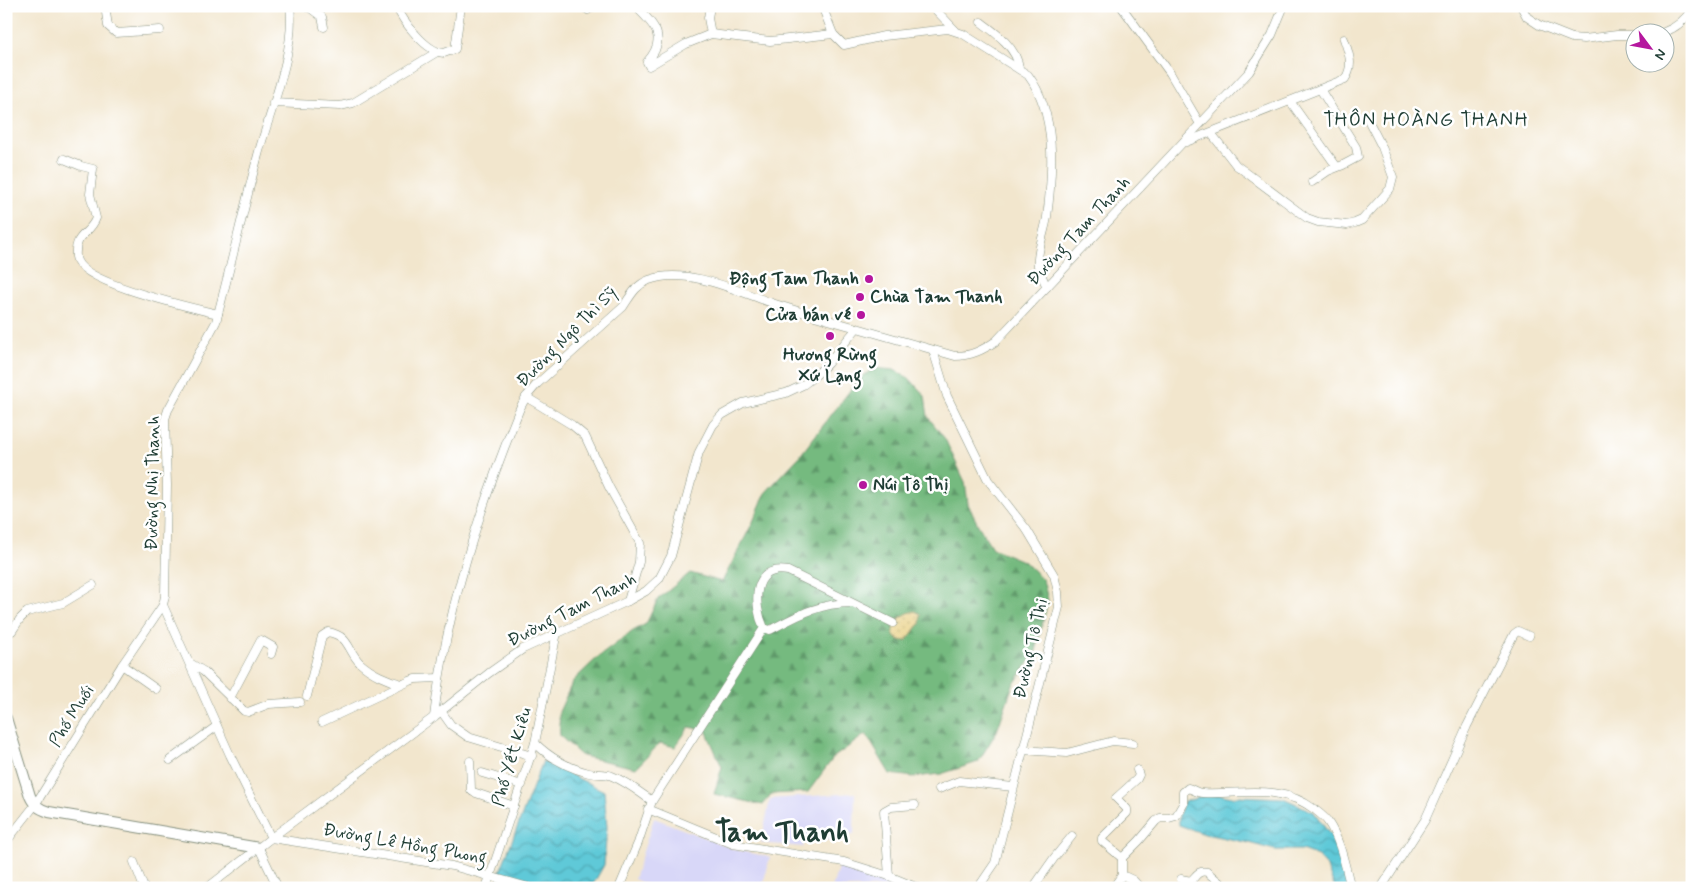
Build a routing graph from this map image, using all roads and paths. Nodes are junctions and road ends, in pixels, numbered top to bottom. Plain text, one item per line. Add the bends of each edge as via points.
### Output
1 (105, 6) edge
2 (290, 6) edge
3 (303, 6) edge
4 (396, 6) edge
5 (461, 6) edge
6 (582, 6) edge
7 (593, 6) edge
8 (635, 6) edge
9 (710, 6) edge
10 (822, 6) edge
11 (932, 6) edge
12 (1121, 6) edge
13 (1284, 6) edge
14 (1521, 6) edge
15 (1692, 9) edge
16 (981, 22) dead end
17 (324, 26) dead end
18 (1676, 26) edge
19 (160, 30) dead end
20 (955, 30) junction
21 (711, 34) junction
22 (833, 34) junction
23 (1626, 35) edge
24 (1344, 39) dead end
25 (437, 52) junction
26 (1019, 68) junction
27 (1320, 89) junction
28 (1290, 101) junction
29 (273, 103) junction
30 (1366, 116) dead end
31 (1200, 124) junction
32 (1211, 132) junction
33 (1184, 142) junction
34 (64, 159) dead end
35 (1337, 167) junction
36 (1312, 182) dead end
37 (1047, 287) junction
38 (218, 314) junction
39 (857, 328) junction
40 (933, 350) junction
41 (526, 397) junction
42 (93, 585) dead end
43 (628, 600) junction
44 (852, 603) junction
45 (162, 605) junction
46 (893, 622) dead end
47 (764, 628) junction
48 (557, 632) junction
49 (6, 634) edge
50 (1529, 636) dead end
51 (272, 654) dead end
52 (190, 663) junction
53 (122, 665) junction
54 (439, 678) junction
55 (402, 684) junction
56 (156, 688) dead end
57 (307, 696) dead end
58 (230, 698) junction
59 (300, 702) dead end
60 (441, 711) junction
61 (434, 717) junction
62 (6, 718) edge
63 (322, 722) dead end
64 (217, 726) junction
65 (536, 743) junction
66 (1133, 743) dead end
67 (1022, 750) junction
68 (532, 756) junction
69 (170, 760) dead end
70 (470, 761) dead end
71 (1137, 770) dead end
72 (482, 773) dead end
73 (522, 785) junction
74 (1013, 787) junction
75 (939, 788) dead end
76 (652, 801) junction
77 (35, 805) junction
78 (915, 805) dead end
79 (514, 806) junction
80 (648, 809) junction
81 (1072, 836) dead end
82 (271, 838) junction
83 (6, 842) edge
84 (259, 848) junction
85 (1122, 858) junction
86 (134, 862) dead end
87 (1122, 875) junction
88 (490, 876) junction
89 (889, 876) junction
90 (1181, 879) dead end
91 (144, 888) edge
92 (207, 888) edge
93 (278, 888) edge
94 (486, 888) edge
95 (532, 888) edge
96 (620, 888) edge
97 (918, 888) edge
98 (978, 888) edge
99 (1034, 888) edge
100 (1113, 888) edge
101 (1140, 888) edge
102 (1226, 888) edge
103 (1351, 888) edge
104 (1382, 888) edge

1 - 19 street via 108,26 116,33
2 - 29 street, Đường Nhị Thanh via 291,36
3 - 17 street via 322,17
4 - 25 street via 407,26
5 - 25 street via 455,49 447,53
6 - 7 street via 588,10
8 - 21 street via 658,36 657,49 647,62 649,66 686,44
9 - 21 street
10 - 22 street
11 - 20 street
12 - 31 street via 1170,73
13 - 31 street, Đường Tam Thanh via 1272,35 1249,72
14 - 23 street via 1527,17 1539,25 1572,38
15 - 18 street
16 - 26 street via 1004,41 1016,56
20 - 22 street via 948,28 884,36 844,45
20 - 26 street
21 - 22 street via 770,41
24 - 27 street via 1350,55 1348,75
25 - 29 street via 353,103 317,106
26 - 37 street via 1035,84 1041,97 1050,139 1051,189 1038,265
27 - 28 street
27 - 35 street via 1358,154 1358,157
28 - 32 street
28 - 35 street
29 - 38 street, Đường Nhị Thanh
30 - 32 street via 1382,147 1393,176 1392,184 1362,220 1347,225 1307,218 1236,165
31 - 33 street, Đường Tam Thanh
32 - 33 street
33 - 37 street, Đường Tam Thanh
34 - 38 street via 93,169 90,194 96,218 79,239 76,251 78,264 98,278 120,287
35 - 36 street
37 - 40 street, Đường Tam Thanh via 1006,332 985,348 964,356
38 - 45 street, Đường Nhị Thanh via 165,419 167,485 165,596
39 - 40 street, Đường Tam Thanh
39 - 41 street, Đường Ngô Thì Sỹ via 719,283 668,276 650,280 633,291 624,307
39 - 43 street, Đường Tam Thanh via 816,376 804,385 786,393 743,403 722,415 713,425 699,452 667,566 659,580
40 - 67 street, Đường Tô Thị via 947,396 974,453 988,480 1027,530 1054,575 1058,592 1059,607
41 - 43 street via 585,436 640,543 639,562
41 - 54 street, Đường Ngô Thì Sỹ via 482,506 452,612
42 - 49 street via 63,603 27,612
43 - 48 street, Đường Tam Thanh
44 - 46 street
44 - 47 street via 826,604 770,630
44 - 47 street via 788,571 775,570 766,574 759,584 758,613
45 - 52 street
45 - 53 street, Phố Muối
47 - 76 street
48 - 60 street, Đường Tam Thanh via 524,648
48 - 65 street, Phố Yết Kiêu
50 - 104 street via 1518,631 1514,634 1424,820
51 - 58 street via 274,647 261,640
52 - 58 street via 203,671
52 - 64 street
53 - 56 street
53 - 77 street, Phố Muối
54 - 55 street via 415,679
54 - 61 street, Đường Ngô Thì Sỹ
55 - 57 street via 366,668 344,639 328,632 322,636
55 - 63 street
58 - 59 street via 248,712 266,705
60 - 61 street, Đường Tam Thanh
60 - 68 street via 451,725 468,737
61 - 82 street, Đường Tam Thanh
62 - 77 main road
64 - 69 street
64 - 82 street
65 - 68 street, Phố Yết Kiêu
65 - 76 street via 565,765 591,774 614,777
66 - 67 street via 1113,741 1067,753
67 - 74 street, Đường Tô Thị
68 - 73 street, Phố Yết Kiêu
70 - 79 street via 471,790
71 - 85 street via 1137,779 1116,797 1127,813 1102,838
72 - 73 street
73 - 79 street, Phố Yết Kiêu
74 - 75 street via 960,781
74 - 98 street, Đường Tô Thị via 995,863
76 - 80 street
77 - 83 street, Phố Muối
77 - 84 main road via 49,812
78 - 89 street via 891,807 884,811
79 - 88 street, Phố Yết Kiêu
80 - 89 street via 733,844 844,862
80 - 96 street
81 - 99 street
82 - 84 street, Đường Tam Thanh
82 - 88 street, Đường Lê Hồng Phong via 446,865
84 - 92 street, Đường Tam Thanh
84 - 93 street
85 - 87 street
85 - 103 street via 1156,821 1176,816 1186,789 1201,793 1274,793 1299,800 1328,822 1338,843
86 - 91 street
87 - 100 street
87 - 101 street
88 - 94 street, Phố Yết Kiêu
88 - 95 street, Đường Lê Hồng Phong
89 - 97 street
90 - 102 street via 1191,881 1203,871

